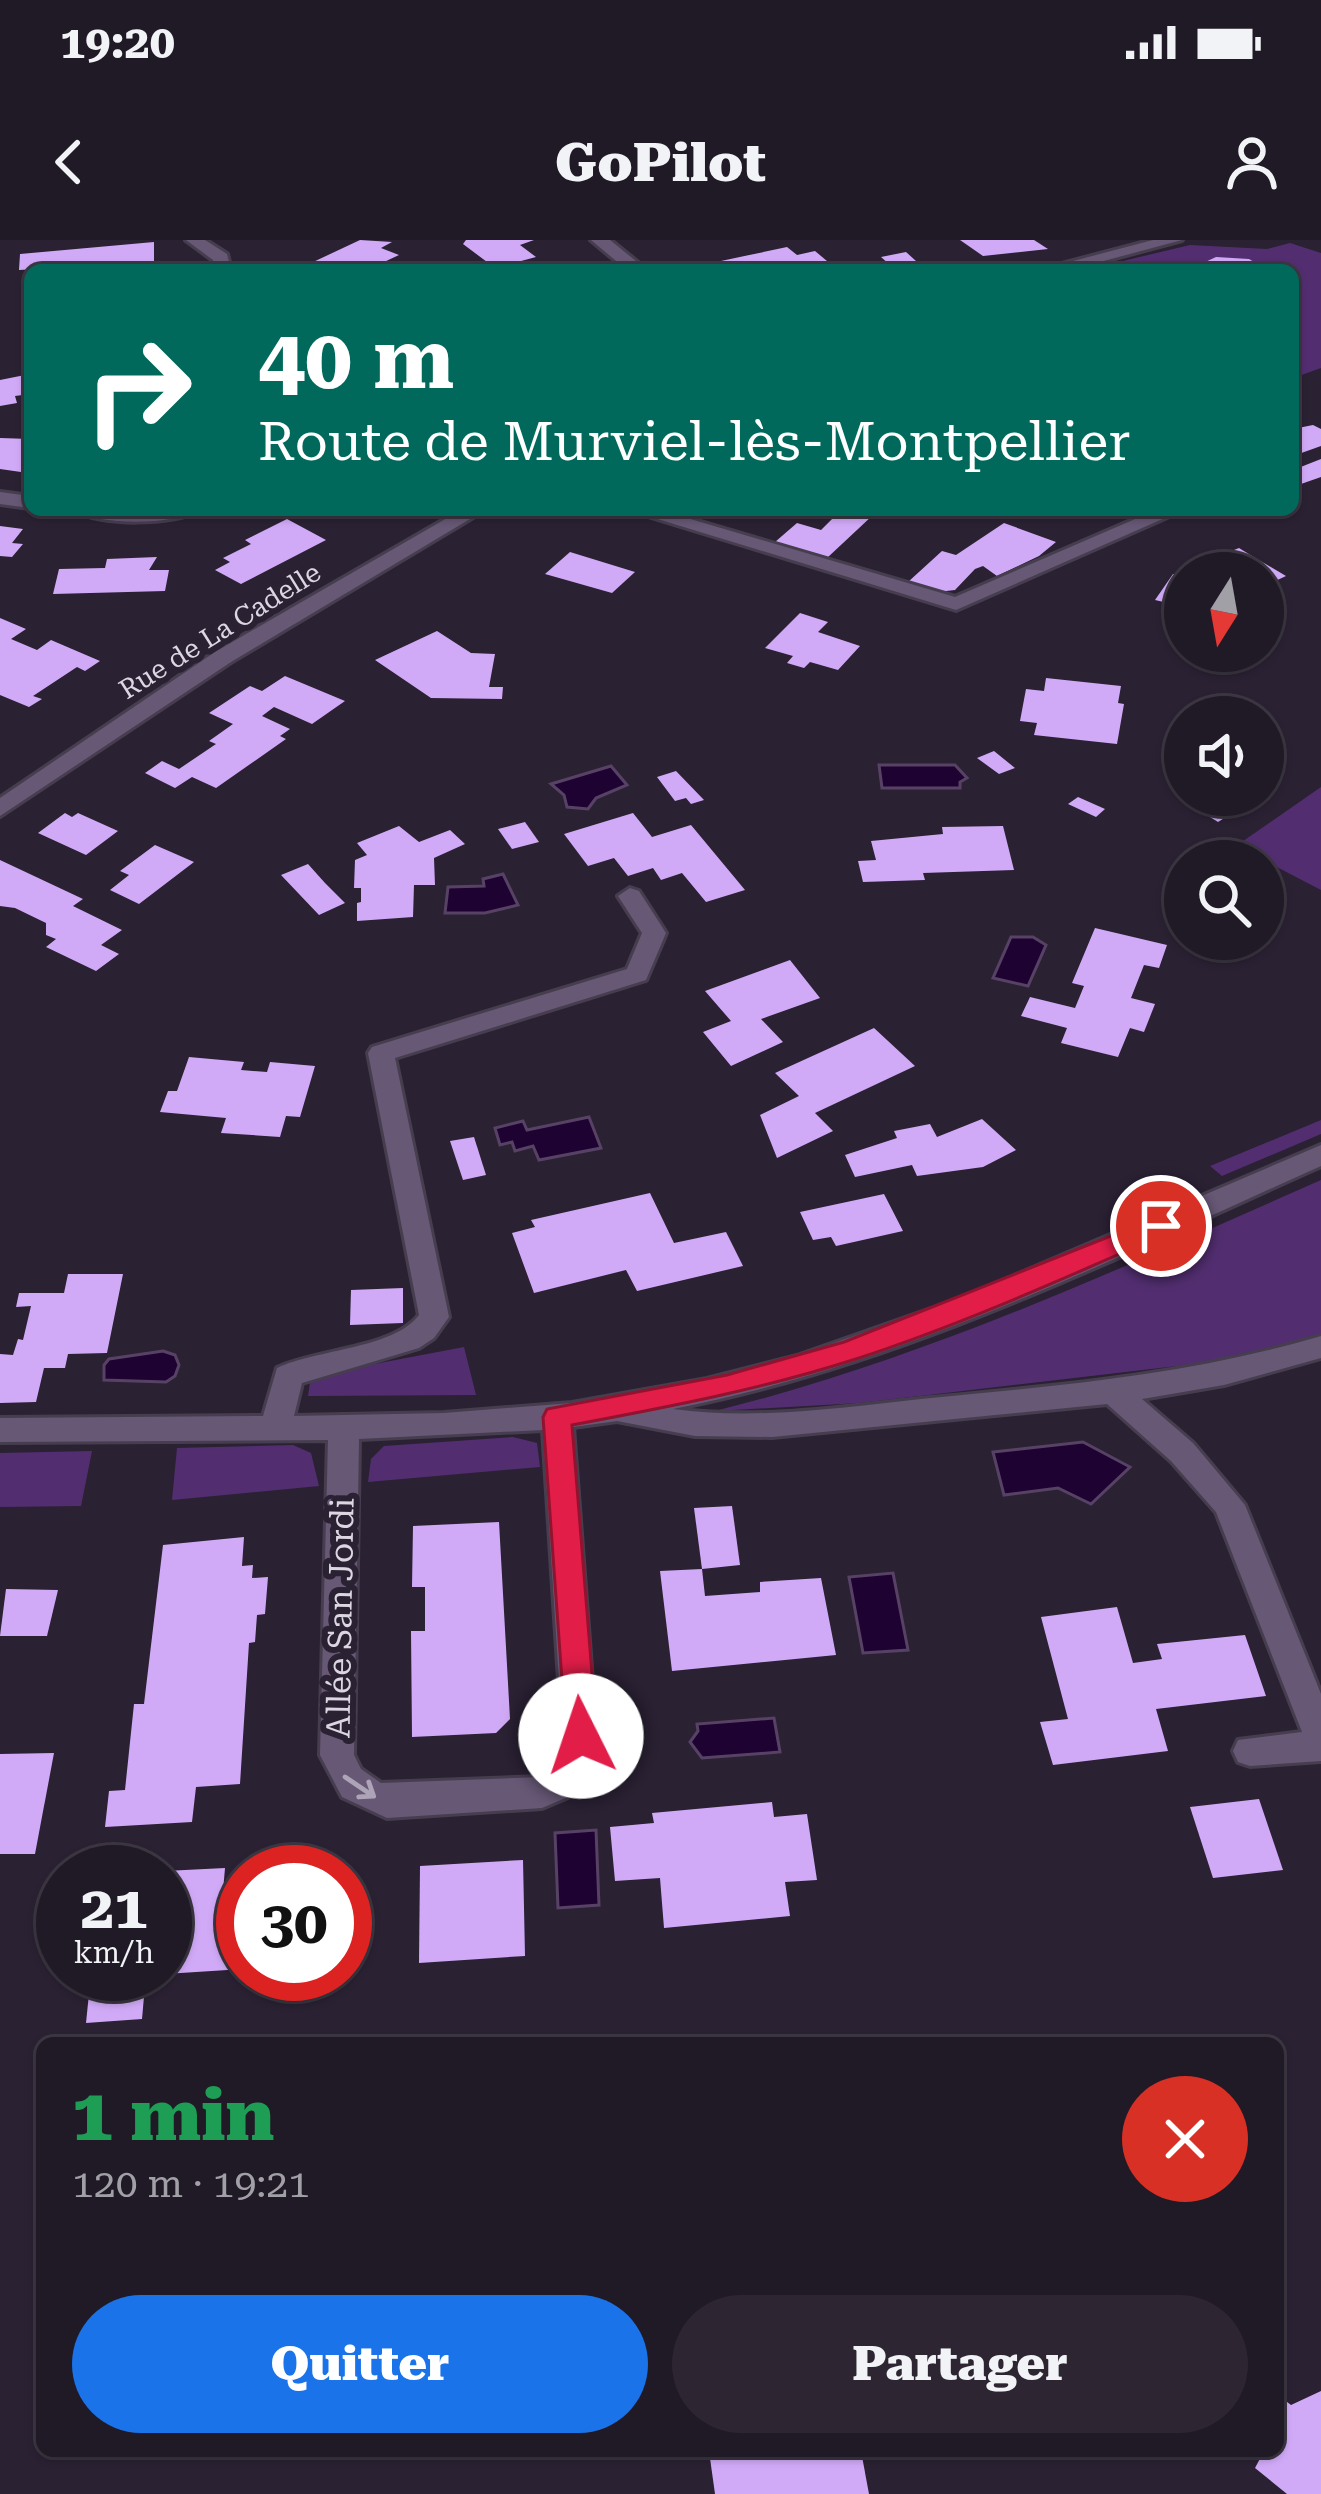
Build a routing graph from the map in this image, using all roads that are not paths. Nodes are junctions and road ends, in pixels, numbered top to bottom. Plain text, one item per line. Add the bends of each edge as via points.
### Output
1 (194, 240) edge
2 (599, 240) edge
3 (1174, 240) edge
4 (222, 264) edge
5 (630, 264) edge
6 (1073, 264) edge
7 (465, 516) edge
8 (658, 516) edge
9 (1159, 516) edge
10 (0, 809) edge
11 (630, 896) dead end
12 (1321, 1155) edge
13 (1321, 1347) edge
14 (1115, 1393) junction
15 (618, 1409) junction
16 (557, 1417) junction
17 (276, 1428) junction
18 (344, 1429) junction
19 (0, 1430) edge
20 (1321, 1736) edge
21 (1321, 1746) edge
22 (1250, 1751) dead end

1 - 4 street
2 - 5 street
3 - 6 street
7 - 10 street, Rue de La Cadelle via 223,657
8 - 9 street via 956,604
11 - 17 street via 654,932 637,974 381,1053 434,1317 406,1343 288,1376
12 - 15 street via 1041,1278 850,1350
13 - 14 street
14 - 15 street via 714,1424 660,1422
14 - 20 street via 1228,1505
15 - 16 street
16 - 18 street
18 -> 16 street, Allée San Jordi via 337,1755 344,1778 362,1793 409,1801 542,1792 570,1780 581,1761
17 - 18 street
17 - 19 street
21 - 22 street

